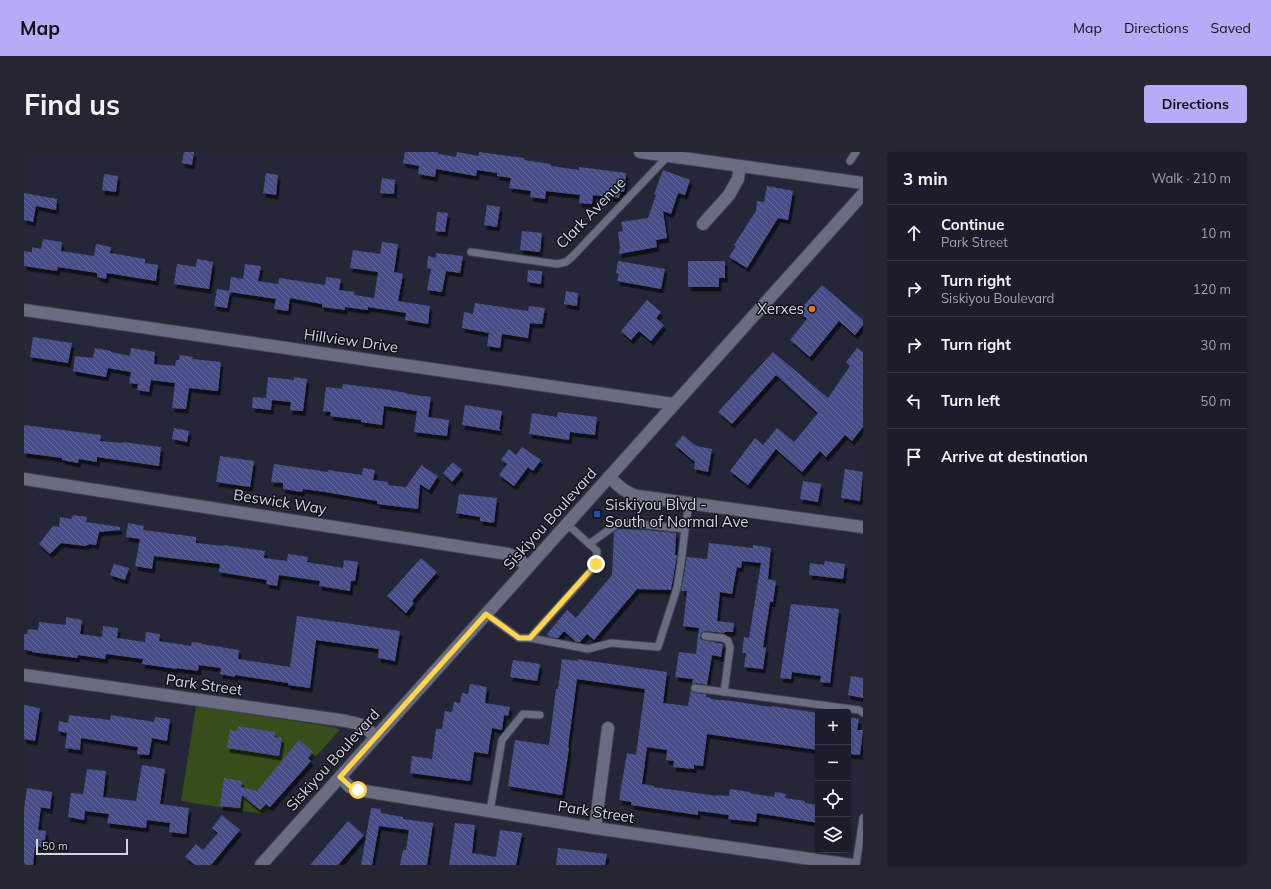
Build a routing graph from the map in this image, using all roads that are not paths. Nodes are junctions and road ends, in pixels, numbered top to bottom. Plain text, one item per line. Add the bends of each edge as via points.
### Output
1 (640, 152) edge
2 (856, 152) edge
3 (670, 154) edge
4 (850, 161) dead end
5 (740, 166) junction
6 (863, 183) edge
7 (863, 194) edge
8 (703, 224) dead end
9 (472, 252) dead end
10 (24, 310) edge
11 (673, 404) junction
12 (609, 477) junction
13 (24, 479) edge
14 (689, 502) junction
15 (567, 524) junction
16 (863, 527) edge
17 (686, 529) junction
18 (589, 544) junction
19 (528, 567) junction
20 (486, 614) junction
21 (705, 636) dead end
22 (530, 638) junction
23 (24, 675) edge
24 (695, 688) dead end
25 (724, 692) junction
26 (863, 713) edge
27 (540, 715) dead end
28 (608, 728) dead end
29 (376, 736) junction
30 (340, 777) junction
31 (490, 811) junction
32 (863, 818) edge
33 (595, 828) junction
34 (261, 865) edge
35 (852, 865) edge
36 (856, 865) edge

1 - 3 street
2 - 4 lane
3 - 5 street
3 - 9 lane, Clark Avenue via 566,262 557,264
5 - 6 street
5 - 8 street via 738,179 729,195
7 - 11 street, Siskiyou Boulevard
10 - 11 street, Hillview Drive
11 - 12 street, Siskiyou Boulevard
12 - 14 street via 631,494
12 - 15 street, Siskiyou Boulevard
13 - 19 street, Beswick Way via 508,554 518,558
14 - 16 street
14 - 17 lane
15 - 18 lane
15 - 19 street, Siskiyou Boulevard
17 - 18 lane via 620,522
17 - 22 lane via 677,588 658,648 611,643 588,649
18 - 22 lane via 597,551 596,564
19 - 20 street, Siskiyou Boulevard
20 - 22 lane via 519,638
20 - 29 street, Siskiyou Boulevard
21 - 25 lane via 728,641 730,648
23 - 29 street, Park Street via 346,721 359,724
24 - 25 lane
25 - 26 lane via 859,710
27 - 31 lane via 523,714 502,740
28 - 33 street
29 - 30 street, Siskiyou Boulevard
30 - 31 street, Park Street via 358,790
30 - 34 street, Siskiyou Boulevard
31 - 33 street, Park Street
32 - 36 lane
33 - 35 street, Park Street

